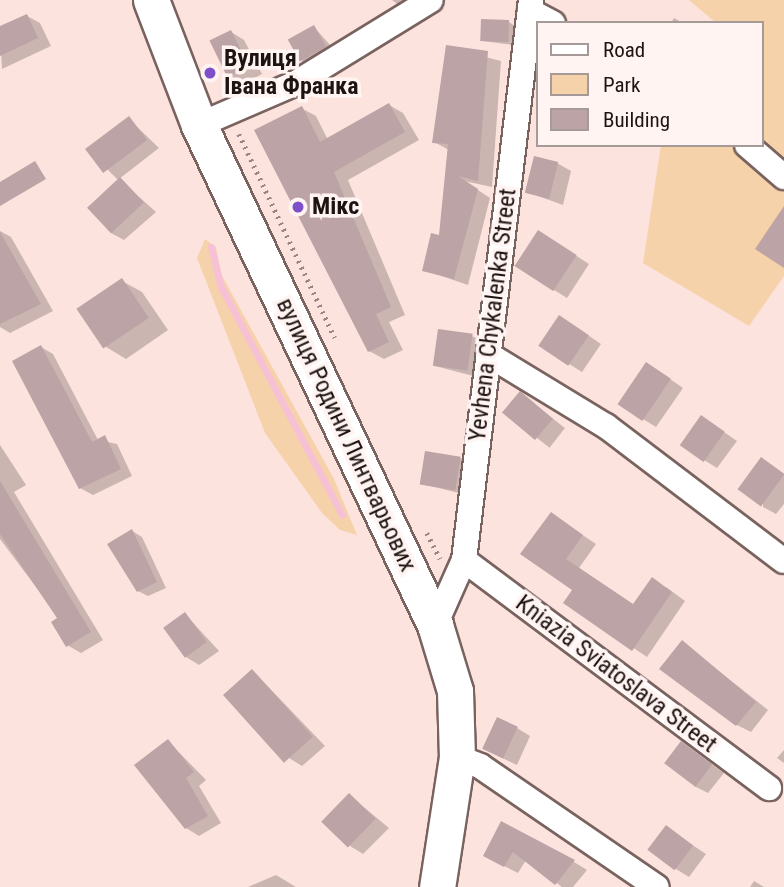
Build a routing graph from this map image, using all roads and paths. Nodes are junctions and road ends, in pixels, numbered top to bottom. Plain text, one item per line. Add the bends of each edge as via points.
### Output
1 (151, 0) edge
2 (431, 0) edge
3 (530, 6) edge
4 (550, 21) edge
5 (199, 125) junction
6 (749, 147) edge
7 (784, 177) edge
8 (489, 355) junction
9 (464, 560) junction
10 (784, 561) edge
11 (435, 625) junction
12 (457, 757) junction
13 (769, 788) dead end
14 (437, 887) edge
15 (657, 887) edge

1 - 5 main road, вулиця Родини Линтварьових
2 - 5 street via 296,83
3 - 4 street
3 - 8 street, Yevhena Chykalenka Street
5 - 11 main road, вулиця Родини Линтварьових
6 - 7 street
8 - 9 street, Yevhena Chykalenka Street
8 - 10 street via 606,426
9 - 11 street, Yevhena Chykalenka Street
9 - 13 street, Kniazia Sviatoslava Street
11 - 12 main road, вулиця Родини Линтварьових via 455,691
12 - 14 main road, вулиця Родини Линтварьових
12 - 15 street via 480,766

